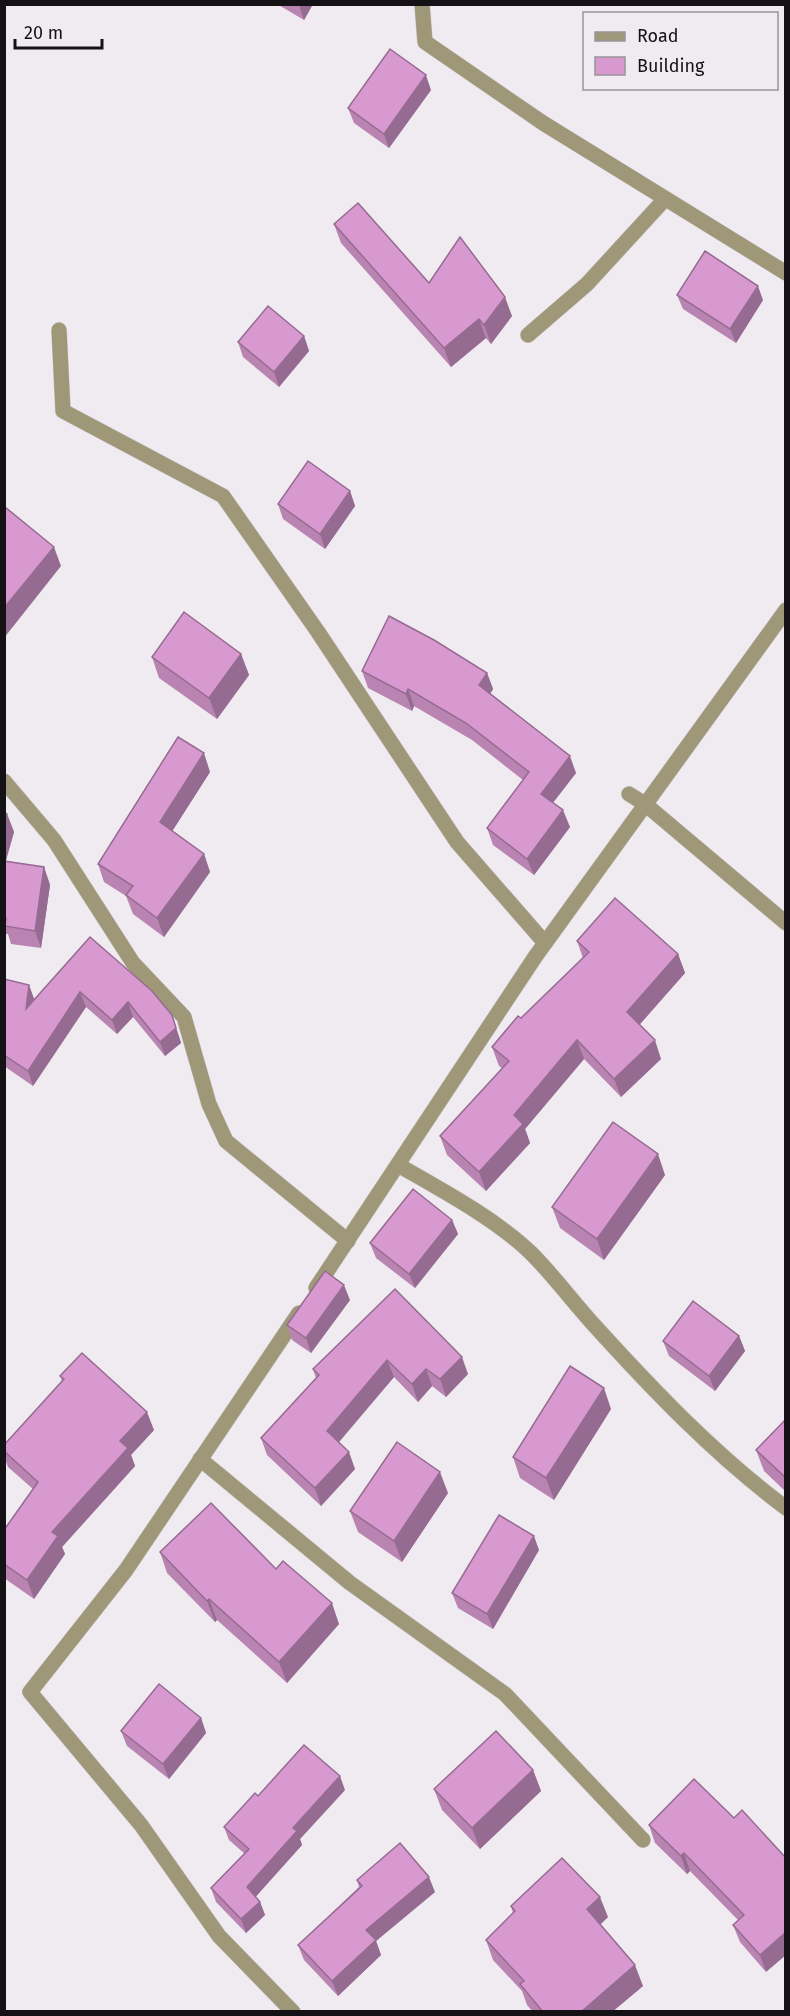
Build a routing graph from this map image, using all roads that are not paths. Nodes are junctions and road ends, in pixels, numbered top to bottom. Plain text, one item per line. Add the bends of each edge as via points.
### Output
1 (422, 4) edge
2 (665, 199) junction
3 (786, 273) edge
4 (59, 330) dead end
5 (528, 335) dead end
6 (786, 610) edge
7 (4, 781) edge
8 (629, 794) dead end
9 (645, 804) junction
10 (786, 923) edge
11 (545, 943) junction
12 (398, 1165) junction
13 (348, 1241) junction
14 (200, 1459) junction
15 (786, 1508) edge
16 (643, 1840) dead end
17 (293, 2012) edge

1 - 2 street via 425,42 543,123
2 - 3 street
2 - 5 street via 587,284
4 - 11 street via 63,411 223,496 457,842
6 - 9 street
7 - 13 street via 54,840 133,963 184,1017 208,1104 226,1141
8 - 9 street
9 - 10 street
9 - 11 street
11 - 12 street
12 - 13 street
12 - 15 street via 460,1201 530,1252 682,1416 741,1475
13 - 14 street
14 - 16 street via 350,1583 505,1694
14 - 17 street via 126,1570 30,1692 141,1825 219,1936

